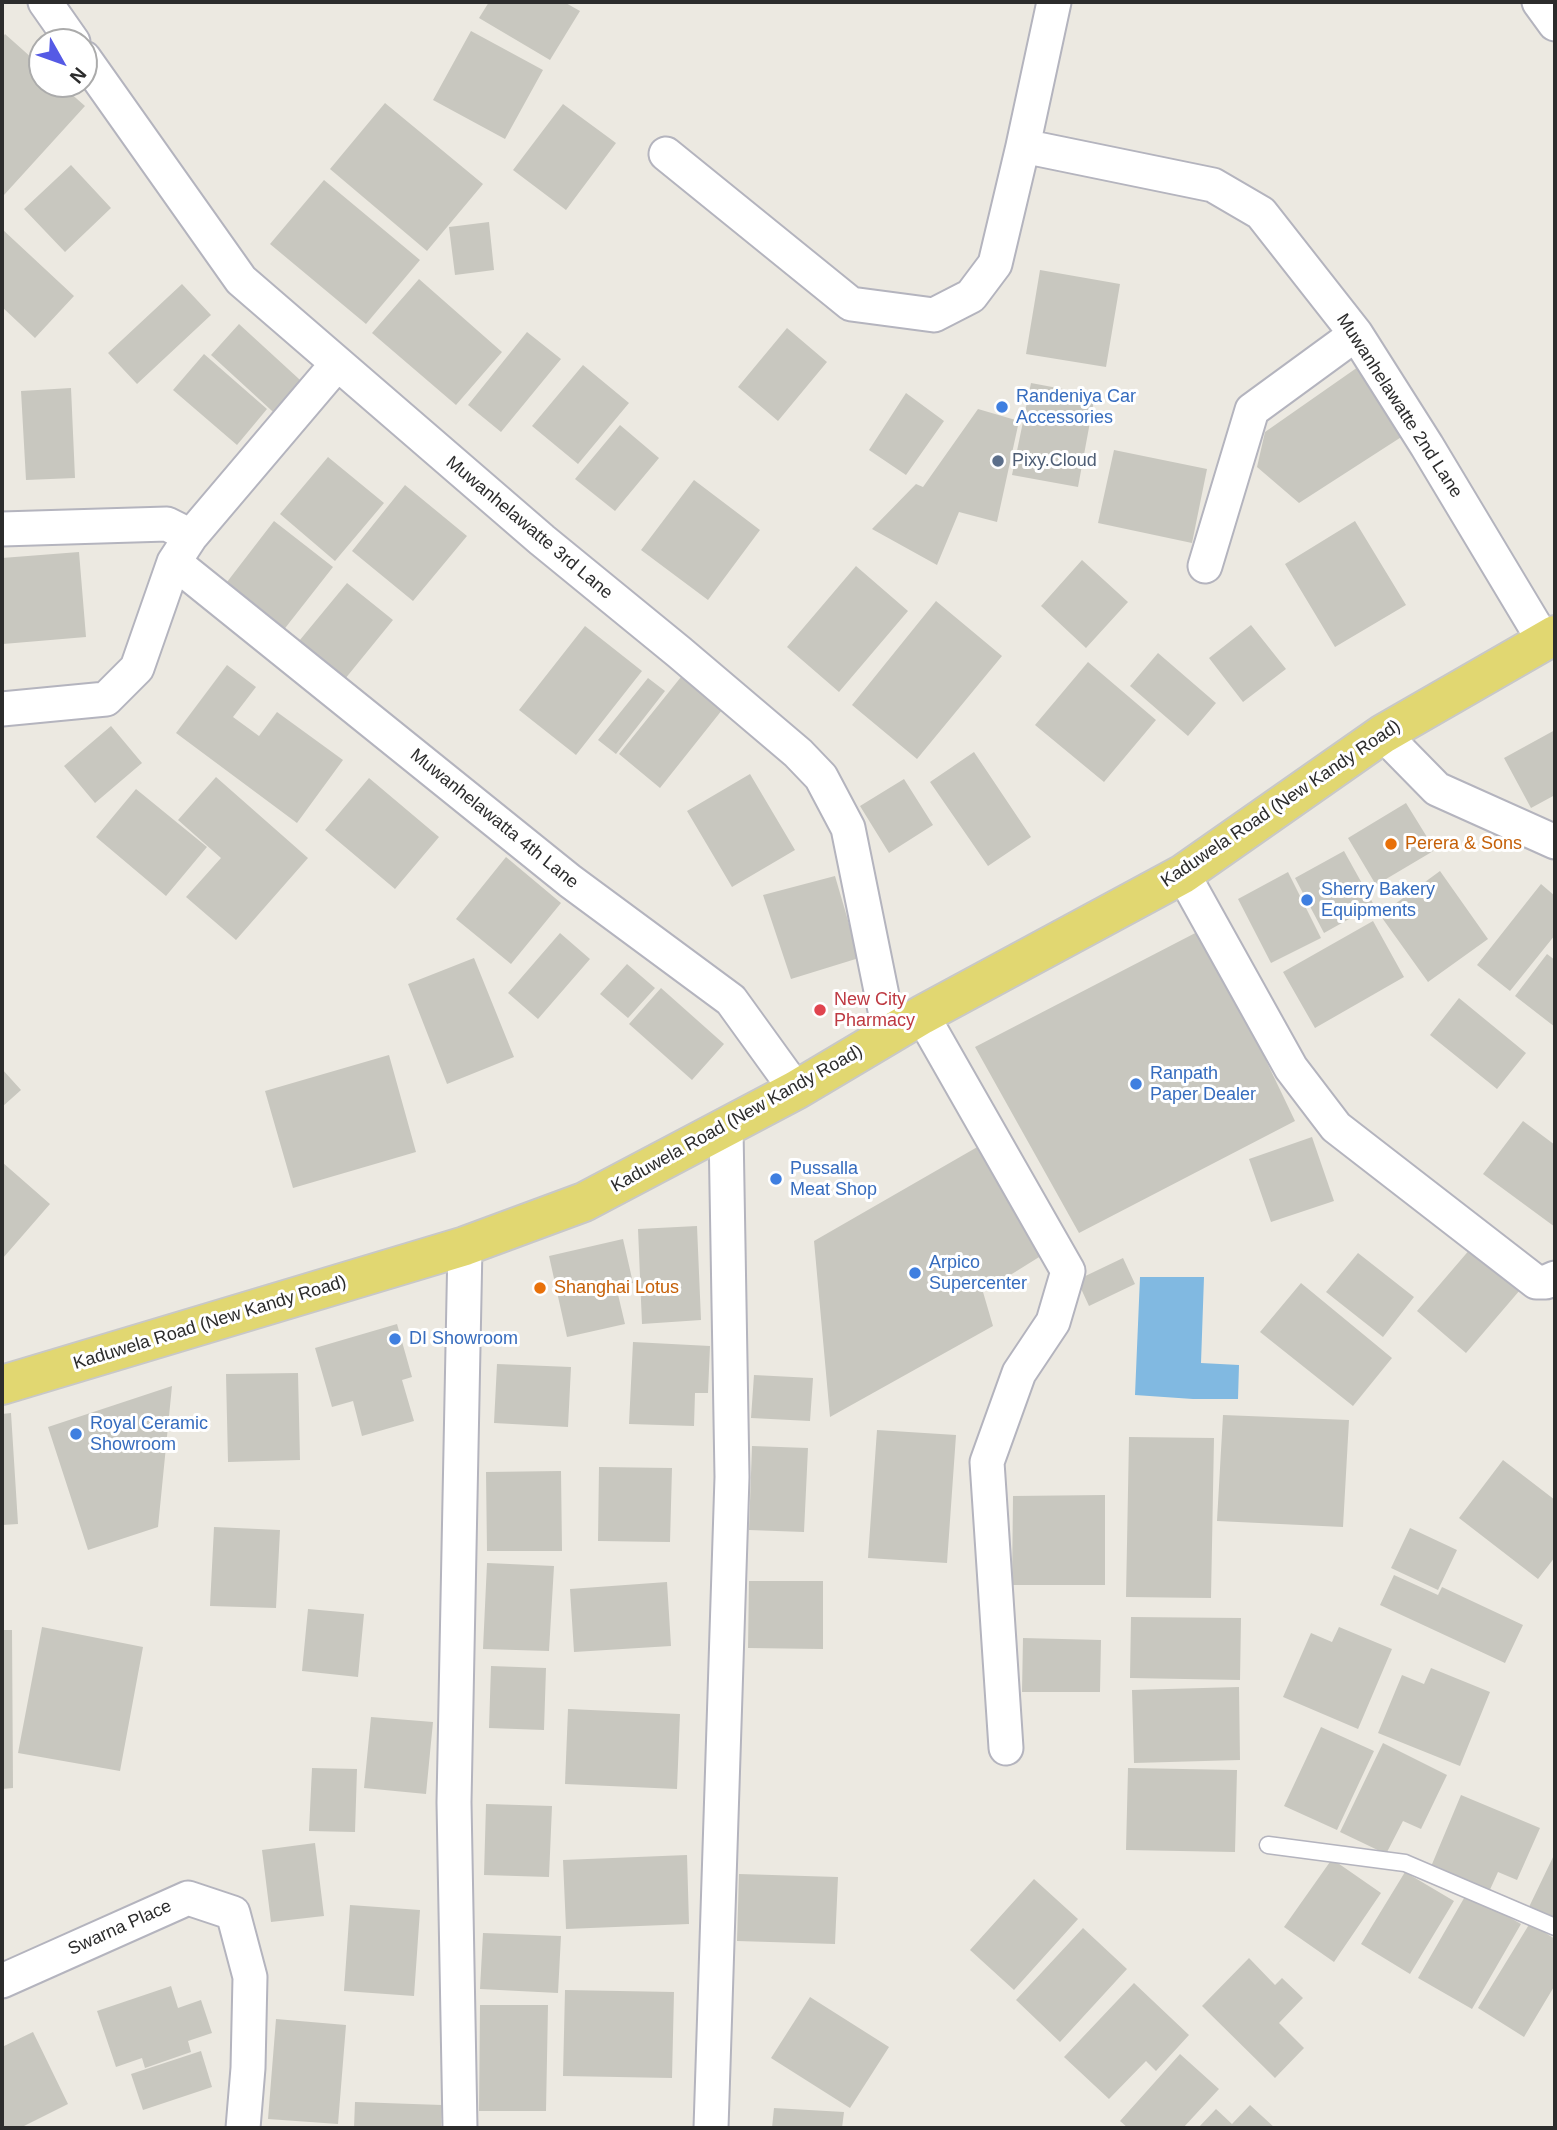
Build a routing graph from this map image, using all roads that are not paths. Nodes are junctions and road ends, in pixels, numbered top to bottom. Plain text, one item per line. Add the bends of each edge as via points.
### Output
1 (45, 2) edge
2 (1054, 2) edge
3 (1539, 2) edge
4 (1555, 24) edge
5 (63, 28) edge
6 (98, 78) edge
7 (1023, 146) junction
8 (666, 154) dead end
9 (1356, 334) junction
10 (337, 364) junction
11 (2, 529) edge
12 (183, 549) junction
13 (1205, 566) dead end
14 (1550, 638) edge
15 (2, 709) edge
16 (1383, 734) junction
17 (1555, 842) edge
18 (1183, 874) junction
19 (922, 1015) junction
20 (890, 1035) junction
21 (796, 1090) junction
22 (726, 1129) junction
23 (465, 1246) junction
24 (1555, 1278) edge
25 (2, 1385) edge
26 (1006, 1748) dead end
27 (1269, 1844) dead end
28 (1555, 1927) edge
29 (2, 1981) edge
30 (243, 2128) edge
31 (460, 2128) edge
32 (711, 2128) edge

1 - 5 street
2 - 7 street
3 - 4 street
6 - 10 street, Muwanhelawatte 3rd Lane via 241,280
7 - 8 street via 995,264 971,296 934,315 851,304
7 - 9 street, Muwanhelawatte 2nd Lane via 1213,185 1261,213
9 - 13 street via 1252,410
9 - 14 street, Muwanhelawatte 2nd Lane
10 - 12 street
10 - 20 street, Muwanhelawatte 3rd Lane via 821,777 848,828
11 - 12 street, Muwanhelawatta 4th Lane via 167,524
12 - 15 street via 137,668 106,699
12 - 21 street, Muwanhelawatta 4th Lane via 570,881 731,1000
14 - 16 main road, Kaduwela Road (New Kandy Road)
16 - 17 street via 1437,789
16 - 18 main road, Kaduwela Road (New Kandy Road)
18 - 19 main road, Kaduwela Road (New Kandy Road)
18 - 24 street via 1291,1068 1336,1127 1536,1282
19 - 20 main road, Kaduwela Road (New Kandy Road)
19 - 26 street via 1068,1271 1053,1322 1019,1373 987,1462
20 - 21 main road, Kaduwela Road (New Kandy Road)
21 - 22 main road, Kaduwela Road (New Kandy Road)
22 - 23 main road, Kaduwela Road (New Kandy Road) via 584,1202
22 - 32 street via 732,1477
23 - 25 main road, Kaduwela Road (New Kandy Road)
23 - 31 street via 454,1802
27 - 28 lane via 1405,1863
29 - 30 street, Swarna Place via 188,1898 233,1913 250,1977

